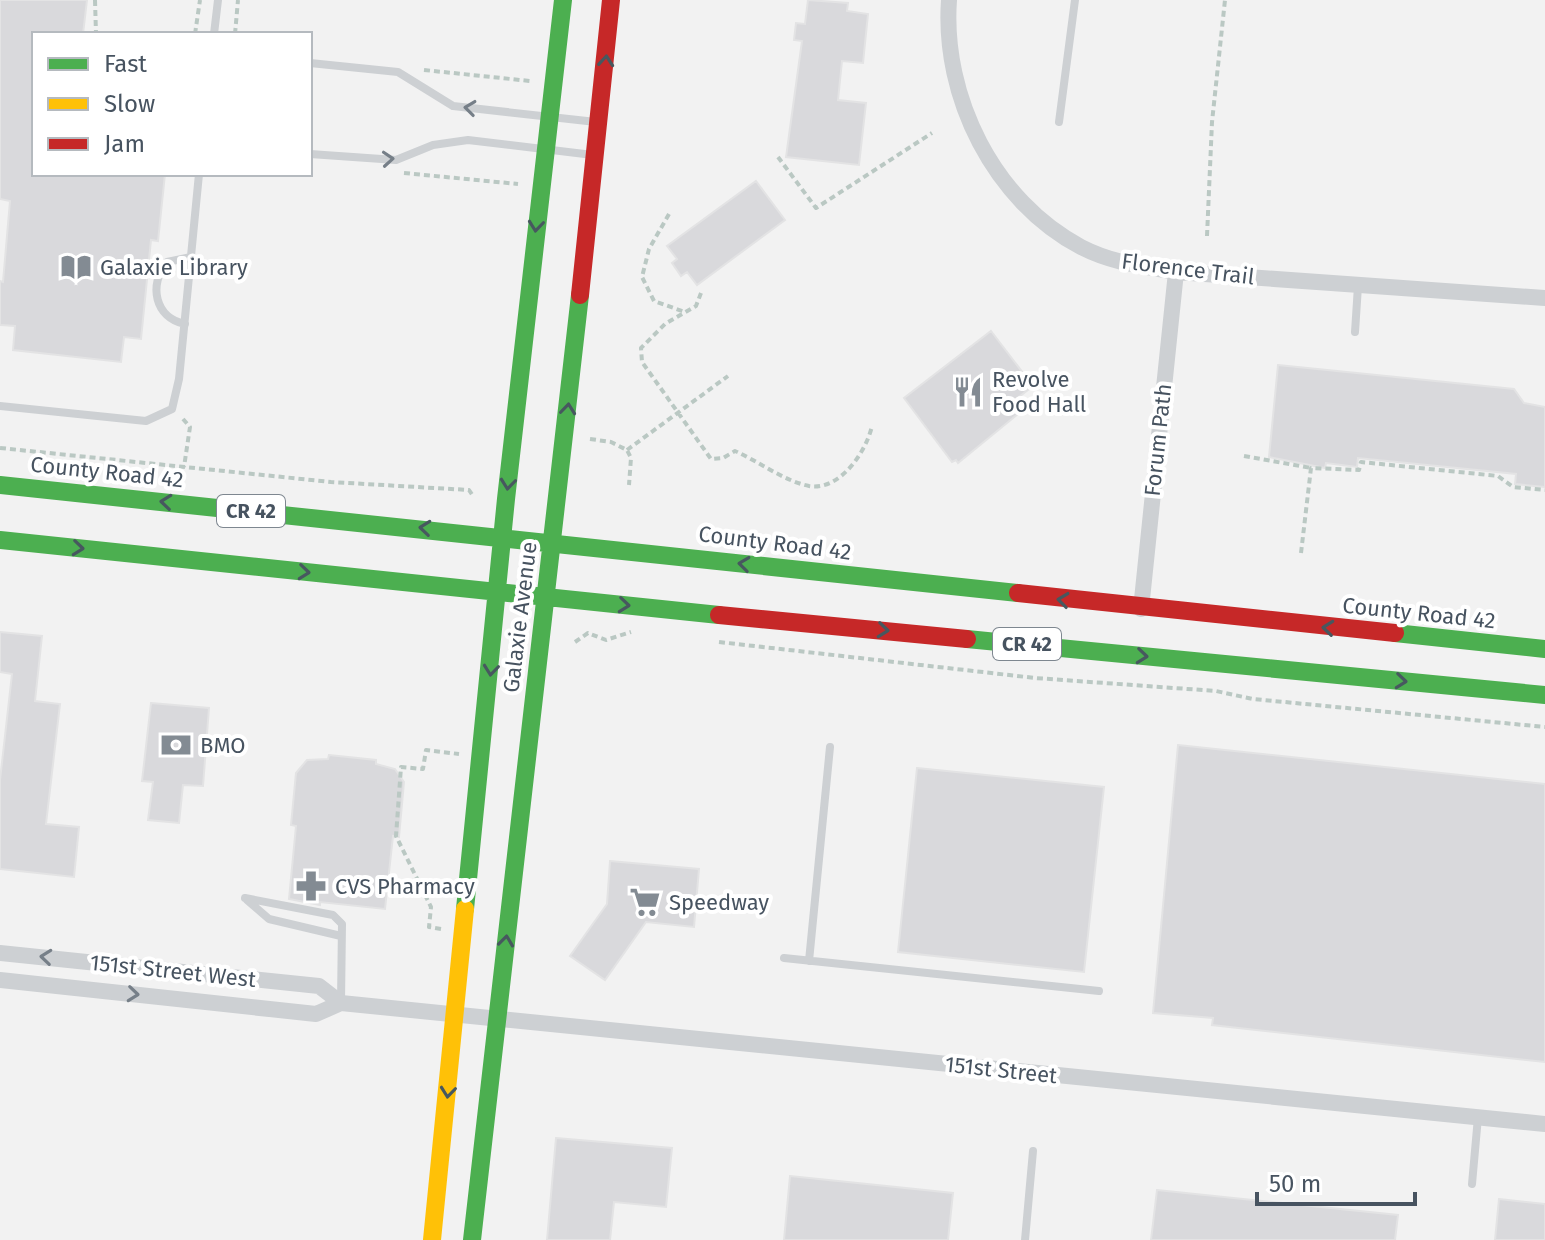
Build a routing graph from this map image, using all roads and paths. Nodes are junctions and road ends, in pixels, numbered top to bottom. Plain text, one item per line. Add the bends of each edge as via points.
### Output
1 (95, 0) edge
2 (200, 0) edge
3 (218, 0) edge
4 (238, 0) edge
5 (563, 0) edge
6 (611, 0) edge
7 (949, 0) edge
8 (1075, 0) edge
9 (1225, 0) edge
10 (96, 32) edge
11 (195, 32) edge
12 (214, 32) edge
13 (235, 32) edge
14 (312, 63) edge
15 (548, 117) junction
16 (600, 122) junction
17 (1059, 122) dead end
18 (932, 133) dead end
19 (545, 149) junction
20 (312, 154) edge
21 (596, 155) junction
22 (778, 157) dead end
23 (399, 173) dead end
24 (199, 176) edge
25 (518, 184) dead end
26 (669, 214) dead end
27 (1207, 236) dead end
28 (191, 257) junction
29 (1176, 272) junction
30 (1358, 285) junction
31 (701, 293) dead end
32 (1545, 298) edge
33 (687, 312) junction
34 (185, 324) junction
35 (1355, 332) dead end
36 (728, 376) dead end
37 (0, 406) edge
38 (676, 411) junction
39 (181, 417) dead end
40 (872, 426) dead end
41 (590, 439) dead end
42 (0, 448) edge
43 (627, 450) junction
44 (1244, 456) dead end
45 (184, 467) junction
46 (1311, 468) junction
47 (0, 485) edge
48 (629, 485) dead end
49 (1545, 490) edge
50 (473, 496) dead end
51 (502, 536) junction
52 (0, 540) edge
53 (554, 542) junction
54 (1301, 553) dead end
55 (499, 592) junction
56 (547, 597) junction
57 (1141, 609) junction
58 (641, 633) dead end
59 (712, 641) dead end
60 (575, 642) dead end
61 (1545, 649) edge
62 (1545, 695) edge
63 (1545, 727) edge
64 (830, 747) dead end
65 (459, 754) dead end
66 (443, 929) dead end
67 (341, 936) junction
68 (0, 953) edge
69 (784, 958) dead end
70 (809, 961) junction
71 (0, 980) edge
72 (1099, 991) dead end
73 (341, 1003) junction
74 (456, 1015) junction
75 (496, 1019) junction
76 (1478, 1117) junction
77 (1545, 1124) edge
78 (1033, 1151) dead end
79 (1472, 1184) dead end
80 (432, 1240) edge
81 (472, 1240) edge
82 (1025, 1240) edge

1 - 10 path
2 - 11 path
3 - 12 lane
4 - 13 path
5 - 15 main road, Galaxie Avenue
16 -> 6 main road, Galaxie Avenue
7 - 29 street, Florence Trail via 952,62 972,131 1019,200 1081,247 1126,265
8 - 17 lane
9 - 27 path
15 -> 14 lane via 453,106 398,72
15 - 16 lane
15 - 19 main road, Galaxie Avenue
16 - 21 main road, Galaxie Avenue
18 - 22 path via 816,208
20 -> 19 lane via 396,160 433,145 468,140
19 - 21 lane
19 -> 51 main road, Galaxie Avenue
53 -> 21 main road, Galaxie Avenue
23 - 25 path
24 - 28 lane
26 - 33 path via 649,249 642,277 654,301
28 - 34 lane
28 - 34 lane via 167,262 157,283 162,314
29 - 30 street, Florence Trail
29 - 57 street, Forum Path
30 - 32 street, Florence Trail
30 - 35 lane
31 - 33 path
33 - 38 path via 665,324 641,348 642,362
34 - 37 lane via 172,409 146,421
36 - 38 path
38 - 40 path via 711,459 735,451 810,486 824,484 853,466
38 - 43 path
39 - 45 path via 190,427
41 - 43 path
42 - 45 path
43 - 48 path
44 - 46 path
45 - 50 path via 469,490
46 - 49 path via 1359,470 1361,462 1498,476 1513,487
46 - 54 path
51 -> 47 main road, County Road 42 / CR 42
51 - 53 main road, County Road 42 / CR 42
51 - 55 main road, Galaxie Avenue
52 -> 55 main road, CR 42
53 - 56 main road, Galaxie Avenue
57 -> 53 main road, County Road 42 / CR 42
55 - 56 main road, CR 42
55 -> 74 main road, Galaxie Avenue
56 -> 62 main road, CR 42
75 -> 56 main road, Galaxie Avenue
61 -> 57 main road, County Road 42 / CR 42
58 - 60 path via 606,640 588,633
59 - 63 path
64 - 70 lane
65 - 66 path via 426,750 423,769 401,767 396,836 431,907 429,927
67 - 67 lane via 342,924 333,915 245,898 269,919
67 - 73 lane
73 -> 68 street, 151st Street West via 319,986
69 - 70 lane
70 - 72 lane
71 -> 73 street, 151st Street West via 316,1014
73 - 74 street, 151st Street West
74 - 75 street, 151st Street
74 -> 80 main road, Galaxie Avenue
75 - 76 street, 151st Street
75 - 81 main road, Galaxie Avenue
76 - 77 street, 151st Street
76 - 79 lane
78 - 82 lane

